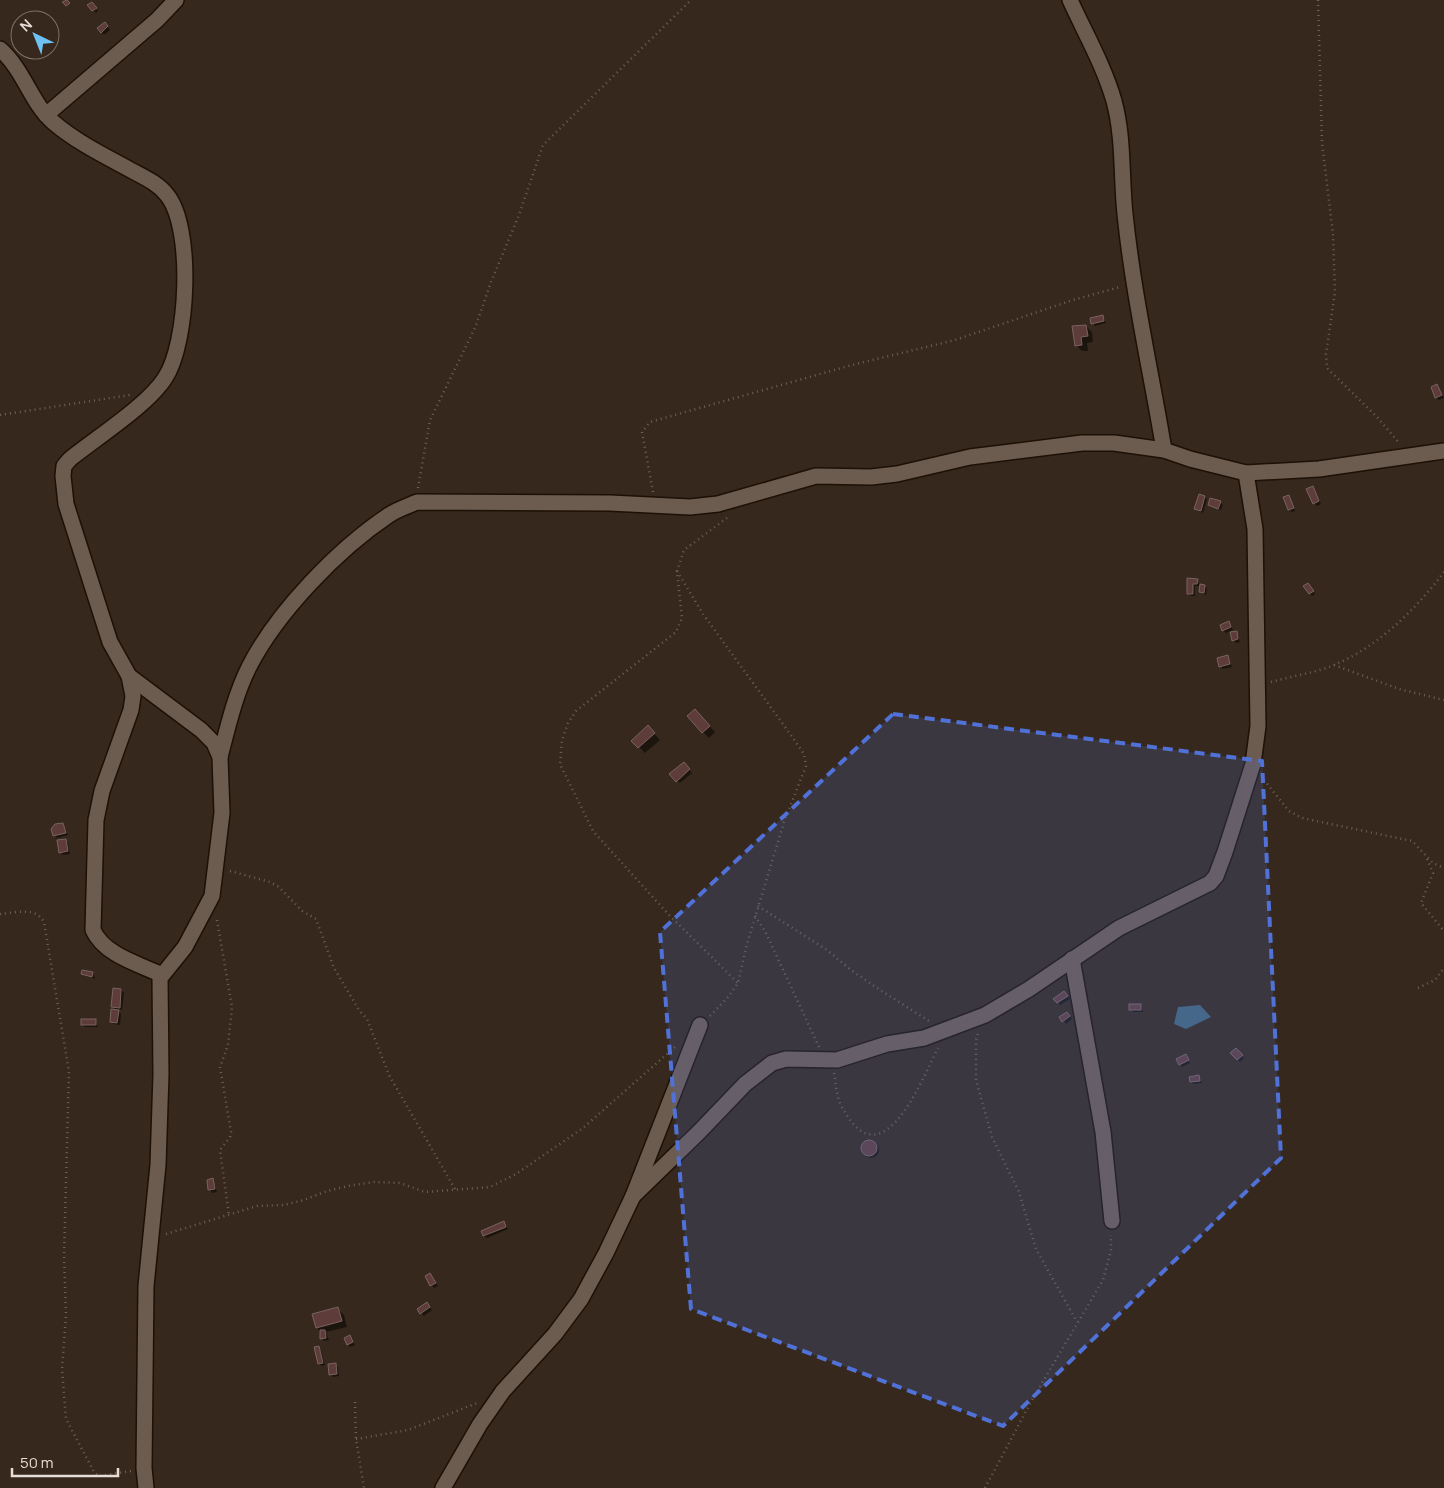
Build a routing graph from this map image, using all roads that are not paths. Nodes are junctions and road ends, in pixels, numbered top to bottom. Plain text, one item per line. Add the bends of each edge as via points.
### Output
1 (176, 0) edge
2 (1070, 0) edge
3 (0, 49) edge
4 (46, 115) junction
5 (1164, 450) junction
6 (1444, 451) edge
7 (1246, 473) junction
8 (129, 676) junction
9 (220, 757) junction
10 (1072, 959) junction
11 (162, 975) junction
12 (700, 1025) road end
13 (633, 1196) junction
14 (1112, 1221) road end
15 (146, 1488) edge
16 (443, 1488) edge

1 - 4 street
2 - 5 street via 1101,65 1114,102 1134,283
3 - 4 street via 20,71
4 - 8 street via 73,138 155,183 168,196 178,216 187,266 178,350 166,377 154,393 64,466 66,504 110,642
5 - 7 street
5 - 9 street via 1114,444 1043,446 938,462 897,474 816,476 718,504 690,507 417,502 391,514 348,545 306,589 265,640 249,667 232,708
6 - 7 street via 1319,469
7 - 10 street via 1255,530 1258,726 1253,764 1225,852 1210,883 1119,928
8 - 9 street via 201,730 214,743
8 - 11 street via 133,696 131,710 102,791 96,820 93,930 111,951
9 - 11 street via 222,813 212,896 185,947
10 - 13 street via 985,1015 924,1038 887,1044 837,1060 786,1059 772,1063 758,1072
10 - 14 street via 1103,1132
11 - 15 street via 158,1165 146,1286
12 - 13 street
13 - 16 street via 581,1298 555,1334 503,1391

